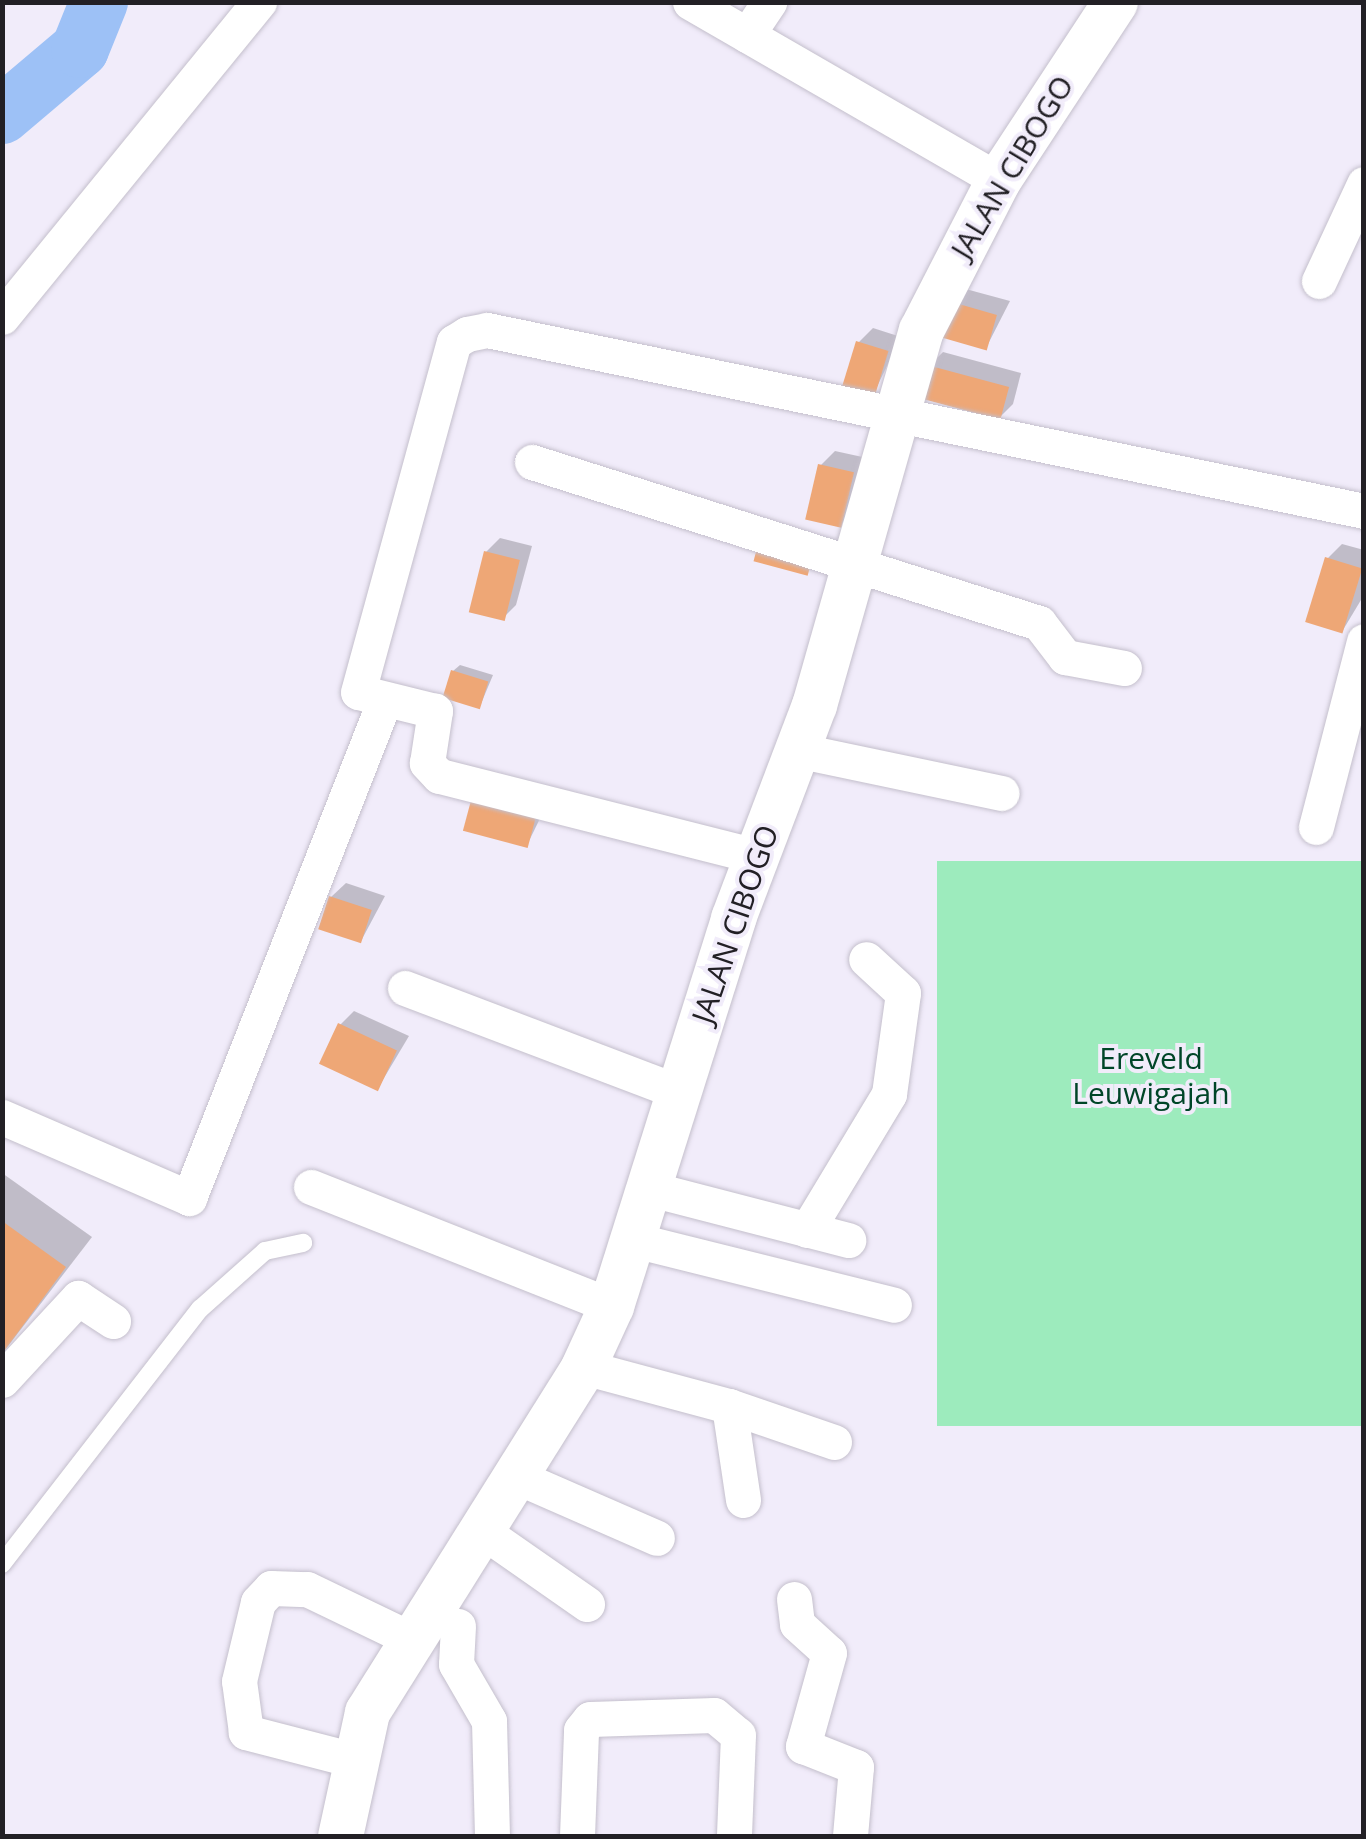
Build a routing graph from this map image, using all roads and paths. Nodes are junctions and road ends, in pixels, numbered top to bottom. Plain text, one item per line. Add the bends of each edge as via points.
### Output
1 (259, 2) edge
2 (690, 2) edge
3 (769, 2) edge
4 (1114, 2) edge
5 (747, 35) junction
6 (998, 180) junction
7 (1364, 184) edge
8 (1352, 238) edge
9 (1319, 281) dead end
10 (2, 317) edge
11 (890, 416) junction
12 (532, 462) dead end
13 (1364, 510) edge
14 (855, 560) junction
15 (1364, 641) edge
16 (1124, 668) dead end
17 (384, 702) junction
18 (796, 750) junction
19 (1002, 793) dead end
20 (1316, 827) dead end
21 (756, 856) junction
22 (866, 959) dead end
23 (405, 988) dead end
24 (679, 1092) junction
25 (4, 1120) edge
26 (311, 1187) dead end
27 (647, 1188) junction
28 (808, 1230) junction
29 (630, 1239) junction
30 (848, 1240) dead end
31 (303, 1243) dead end
32 (894, 1304) dead end
33 (611, 1306) junction
34 (113, 1321) dead end
35 (583, 1367) junction
36 (2, 1380) edge
37 (729, 1406) junction
38 (834, 1442) dead end
39 (513, 1475) junction
40 (743, 1500) dead end
41 (478, 1528) junction
42 (657, 1538) dead end
43 (2, 1564) edge
44 (794, 1599) dead end
45 (587, 1604) dead end
46 (458, 1626) dead end
47 (409, 1638) junction
48 (354, 1760) junction
49 (340, 1836) edge
50 (492, 1836) edge
51 (578, 1836) edge
52 (734, 1836) edge
53 (850, 1836) edge

1 - 10 street
2 - 5 street
3 - 5 street
4 - 6 street, JALAN CIBOGO
5 - 6 street
6 - 11 street, JALAN CIBOGO via 929,313
7 - 8 street
8 - 9 street
11 - 13 street
11 - 14 street, JALAN CIBOGO
11 - 17 street via 487,330 467,334 454,342 358,689
12 - 14 street
14 - 16 street via 1038,623 1070,660
14 - 18 street, JALAN CIBOGO
15 - 20 street
17 - 21 street via 437,713 428,763 438,776
17 - 25 street via 189,1198
18 - 19 street
18 - 21 street, JALAN CIBOGO
21 - 24 street, JALAN CIBOGO
22 - 28 street via 903,992 889,1094
23 - 24 street
24 - 27 street, JALAN CIBOGO
26 - 33 street
27 - 28 street
27 - 29 street, JALAN CIBOGO
28 - 30 street
29 - 32 street
29 - 33 street, JALAN CIBOGO
31 - 43 lane via 265,1251 200,1309
33 - 35 street, JALAN CIBOGO
34 - 36 street via 78,1298
35 - 37 street
35 - 39 street, JALAN CIBOGO
37 - 38 street
37 - 40 street
39 - 41 street, JALAN CIBOGO
39 - 42 street
41 - 45 street
41 - 47 street, JALAN CIBOGO
44 - 53 street via 797,1624 829,1653 803,1746 856,1767
46 - 50 street via 456,1664 489,1721
47 - 48 street, JALAN CIBOGO via 367,1712
47 - 48 street via 306,1588 271,1588 258,1602 239,1681 246,1732
48 - 49 street, JALAN CIBOGO
51 - 52 street via 581,1730 590,1719 714,1716 738,1735

